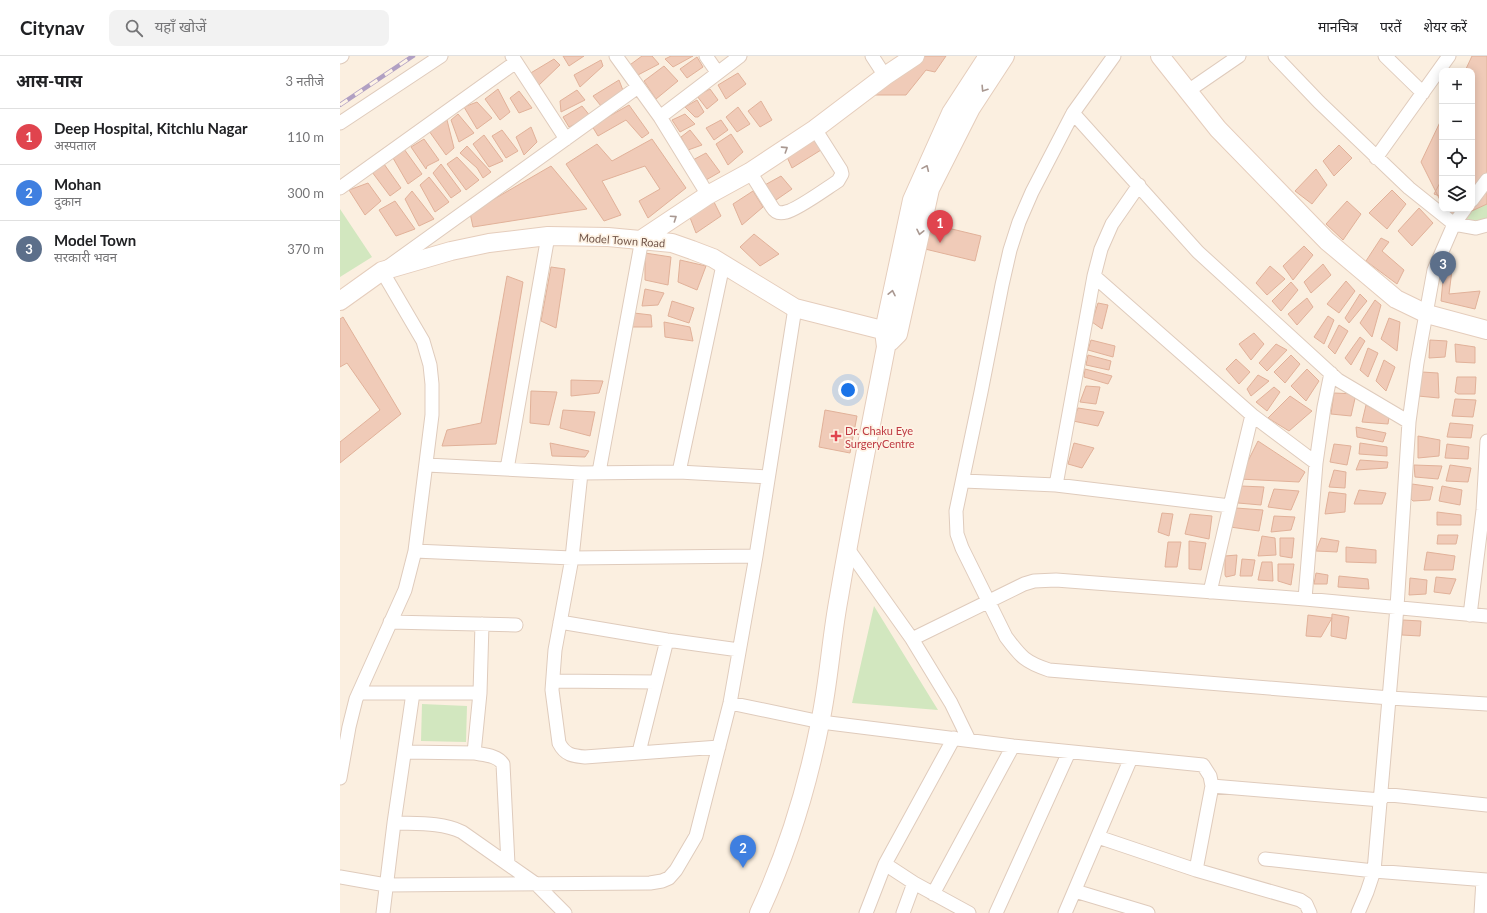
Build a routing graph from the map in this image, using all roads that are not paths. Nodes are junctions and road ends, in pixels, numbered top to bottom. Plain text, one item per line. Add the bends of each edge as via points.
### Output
1 (441, 56) edge
2 (616, 56) edge
3 (706, 56) edge
4 (740, 56) edge
5 (872, 56) edge
6 (915, 56) edge
7 (988, 56) edge
8 (1005, 56) edge
9 (1114, 56) edge
10 (1160, 56) edge
11 (1239, 56) edge
12 (1275, 56) edge
13 (1385, 56) edge
14 (1450, 56) edge
15 (514, 59) edge
16 (717, 72) junction
17 (885, 76) junction
18 (638, 87) junction
19 (1188, 91) junction
20 (1423, 93) junction
21 (1073, 113) junction
22 (660, 117) junction
23 (340, 123) edge
24 (815, 129) junction
25 (566, 139) junction
26 (1376, 158) junction
27 (750, 172) junction
28 (1487, 180) edge
29 (1138, 185) junction
30 (340, 188) edge
31 (708, 195) junction
32 (1475, 196) edge
33 (1463, 212) edge
34 (1454, 224) junction
35 (1487, 226) edge
36 (548, 236) junction
37 (642, 239) junction
38 (723, 265) junction
39 (382, 271) junction
40 (1094, 276) junction
41 (340, 301) edge
42 (795, 308) junction
43 (1427, 314) junction
44 (1487, 330) edge
45 (889, 337) junction
46 (1331, 373) junction
47 (1252, 415) junction
48 (1409, 422) junction
49 (1487, 441) edge
50 (1316, 463) junction
51 (427, 465) junction
52 (507, 469) junction
53 (599, 472) junction
54 (679, 472) junction
55 (581, 473) junction
56 (768, 477) junction
57 (963, 481) junction
58 (1056, 485) junction
59 (1230, 506) junction
60 (1485, 510) edge
61 (848, 549) junction
62 (416, 551) junction
63 (756, 556) junction
64 (572, 558) junction
65 (1210, 592) junction
66 (1305, 599) junction
67 (987, 601) junction
68 (1397, 607) junction
69 (1470, 615) junction
70 (1487, 616) edge
71 (390, 622) junction
72 (560, 622) junction
73 (482, 624) junction
74 (516, 625) dead end
75 (667, 640) junction
76 (912, 640) junction
77 (739, 650) junction
78 (553, 681) junction
79 (656, 682) junction
80 (359, 693) junction
81 (414, 693) junction
82 (480, 693) junction
83 (1390, 698) junction
84 (730, 703) junction
85 (1487, 704) edge
86 (821, 722) junction
87 (954, 738) junction
88 (969, 740) junction
89 (1013, 746) junction
90 (719, 747) junction
91 (405, 752) junction
92 (639, 752) junction
93 (1069, 752) junction
94 (474, 753) junction
95 (1131, 758) junction
96 (340, 778) edge
97 (1212, 786) junction
98 (1381, 797) junction
99 (1487, 805) edge
100 (394, 823) junction
101 (1098, 838) junction
102 (1264, 859) dead end
103 (508, 864) junction
104 (885, 864) junction
105 (1196, 870) junction
106 (1374, 871) junction
107 (340, 877) edge
108 (1485, 880) edge
109 (914, 883) junction
110 (536, 884) junction
111 (386, 885) junction
112 (1075, 891) junction
113 (933, 894) junction
114 (383, 913) edge
115 (565, 913) edge
116 (759, 913) edge
117 (866, 913) edge
118 (903, 913) edge
119 (969, 913) edge
120 (996, 913) edge
121 (1065, 913) edge
122 (1148, 913) edge
123 (1310, 913) edge
124 (1358, 913) edge
125 (1481, 913) edge

1 - 23 street
2 - 18 street
3 - 16 street
4 - 16 street
5 - 17 street
6 - 17 street
45 -> 7 street via 912,200 951,113
8 -> 45 street via 971,108 930,189
9 - 21 street
10 - 19 street
11 - 19 street
12 - 26 street
13 - 20 street
14 - 20 street
15 - 25 street
15 - 30 street
16 - 22 street
17 - 24 street
18 - 22 street
18 - 25 street
19 - 43 street via 1218,129 1327,241 1396,299
20 - 26 street
21 - 29 street
21 - 57 street via 1032,192 1010,250
22 - 31 street
27 -> 24 street
24 - 27 street via 841,170 842,174 838,181 790,210 780,213 772,207
25 - 39 street
26 - 34 street
27 - 31 street
28 - 32 street
29 - 40 street via 1112,224 1101,249
29 - 46 street via 1198,252
37 -> 31 street
33 - 34 street
34 - 35 street via 1476,228
34 - 43 street via 1434,270
36 - 37 street, Model Town Road
36 - 39 street, Model Town Road via 451,250
36 - 52 street
37 - 38 street, Model Town Road via 672,243 713,258
37 - 53 street
38 - 42 street, Model Town Road
38 - 54 street
39 - 41 street, Model Town Road
39 - 51 street via 424,341 430,365 432,415
40 - 47 street
40 - 58 street
42 - 45 street, Model Town Road
42 - 56 street
43 - 44 street
43 - 48 street
45 - 61 street
46 - 48 street via 1338,380
46 - 50 street
47 - 50 street
47 - 59 street
48 - 68 street
49 - 60 street
50 - 66 street
51 - 52 street
51 - 62 street
52 - 55 street
53 - 54 street
53 - 55 street
54 - 56 street
55 - 64 street
56 - 63 street
57 - 58 street
57 - 67 street via 956,511 957,534
58 - 59 street
59 - 65 street
60 - 69 street
61 - 76 street
61 - 86 street via 838,599
62 - 64 street
62 - 71 street via 405,590
63 - 64 street
63 - 77 street
64 - 72 street
65 - 66 street
65 - 67 street via 1046,580 1024,584
66 - 68 street
67 - 76 street
67 - 83 street via 1016,650 1028,662 1049,670
68 - 69 street
68 - 83 street
69 - 70 street
71 - 73 street
71 - 80 street
72 - 75 street
72 - 78 street
73 - 74 street
73 - 82 street
75 - 77 street
75 - 79 street
76 - 88 street via 951,703
77 - 84 street
78 - 79 street
78 - 92 street via 559,743 568,754 584,757
79 - 92 street
80 - 81 street
80 - 96 street via 349,727
81 - 82 street
81 - 91 street
82 - 94 street
83 - 85 street
83 - 98 street
84 - 86 street
84 - 90 street
86 - 87 street
86 - 116 street via 791,834
87 - 88 street
87 - 104 street
88 - 89 street
89 - 93 street
89 - 113 street
90 - 92 street
90 - 110 street via 696,836 669,878 650,883
91 - 94 street
91 - 100 street
93 - 95 street
93 - 120 street
94 - 103 street via 494,757 503,764
95 - 97 street via 1203,765 1210,776
95 - 101 street
97 - 98 street
97 - 105 street
98 - 99 street
98 - 106 street
100 - 103 street via 451,827
100 - 111 street
101 - 105 street
101 - 112 street
102 - 106 street
103 - 110 street
104 - 109 street
104 - 117 street
105 - 123 street via 1300,900 1306,904
106 - 108 street
106 - 124 street
107 - 111 street
108 - 125 street
109 - 113 street
109 - 118 street
110 - 111 street
110 - 115 street
111 - 114 street
112 - 121 street
112 - 122 street
113 - 119 street

